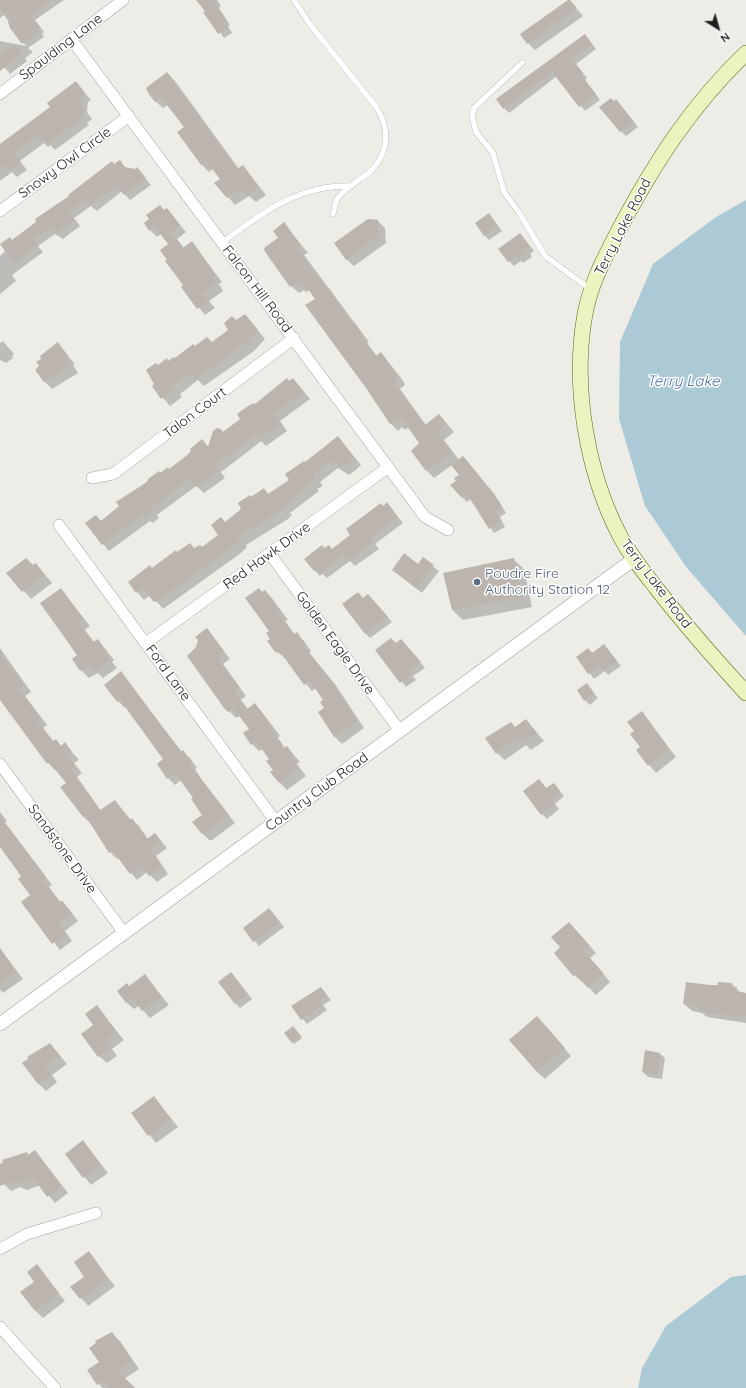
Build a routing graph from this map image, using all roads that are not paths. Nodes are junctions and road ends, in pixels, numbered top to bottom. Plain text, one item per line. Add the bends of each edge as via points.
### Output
1 (123, 0) edge
2 (294, 0) edge
3 (72, 40) junction
4 (746, 53) edge
5 (522, 63) dead end
6 (0, 94) edge
7 (129, 116) junction
8 (351, 186) junction
9 (0, 211) edge
10 (333, 214) dead end
11 (223, 242) junction
12 (592, 290) junction
13 (294, 338) junction
14 (387, 468) junction
15 (92, 478) dead end
16 (59, 524) dead end
17 (448, 530) dead end
18 (270, 554) junction
19 (634, 560) junction
20 (146, 643) junction
21 (746, 693) edge
22 (400, 731) junction
23 (0, 764) edge
24 (276, 822) junction
25 (124, 933) junction
26 (0, 1024) edge
27 (96, 1213) dead end
28 (0, 1249) edge
29 (0, 1327) edge
30 (55, 1388) edge

1 - 3 street, Spaulding Lane
2 - 8 lane via 385,122 387,136 382,153 373,169
3 - 6 street, Spaulding Lane
3 - 7 street, Falcon Hill Road
4 - 12 main road, Terry Lake Road via 717,81 679,129 640,190 598,270
5 - 12 lane via 474,108 472,115 476,132 493,153 504,192 545,256
7 - 9 street, Snowy Owl Circle
7 - 11 street, Falcon Hill Road
8 - 10 lane via 342,192 336,201
8 - 11 lane via 332,185 310,190 261,215
11 - 13 street, Falcon Hill Road
12 - 19 main road, Terry Lake Road via 584,320 580,377 585,421 603,502
13 - 14 street, Falcon Hill Road
13 - 15 street, Talon Court via 114,474
14 - 17 street, Falcon Hill Road via 425,517
14 - 18 street, Red Hawk Drive
16 - 20 street, Ford Lane
18 - 20 street, Red Hawk Drive
18 - 22 street, Golden Eagle Drive
19 - 21 main road, Terry Lake Road via 682,621
19 - 22 street, Country Club Road
20 - 24 street, Ford Lane
22 - 24 street, Country Club Road
23 - 25 street, Sandstone Drive
24 - 25 street, Country Club Road
25 - 26 street, Country Club Road
27 - 28 street via 27,1234
29 - 30 street

